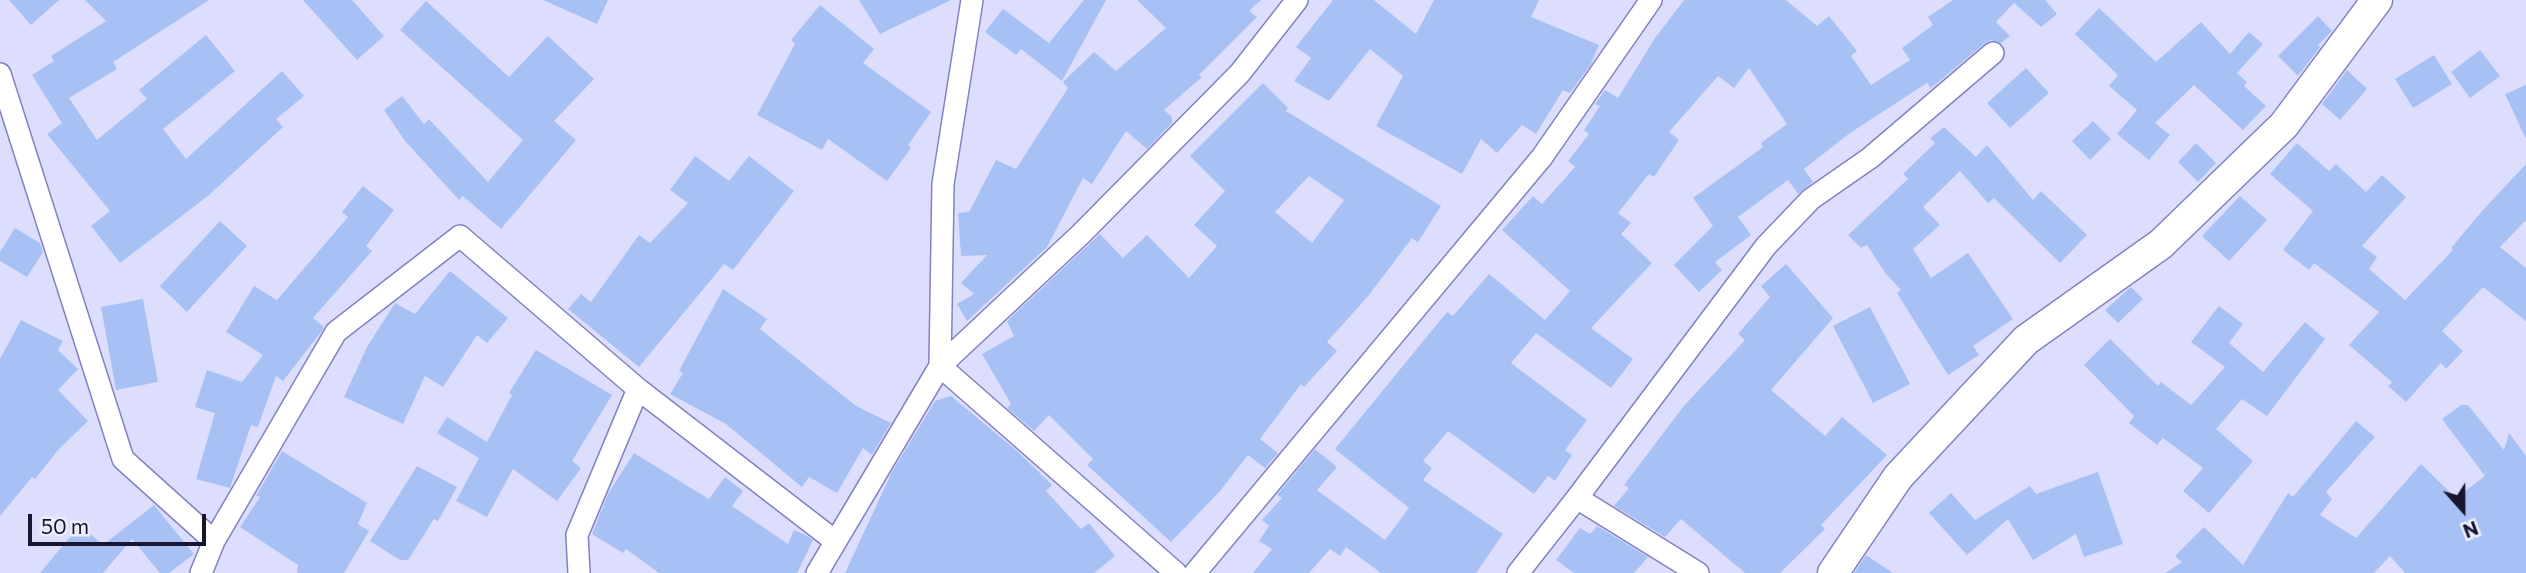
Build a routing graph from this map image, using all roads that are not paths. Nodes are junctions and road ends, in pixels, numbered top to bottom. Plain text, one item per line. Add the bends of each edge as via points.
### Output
1 (972, 0) edge
2 (1297, 0) edge
3 (1651, 0) edge
4 (2377, 0) edge
5 (1993, 53) dead end
6 (0, 74) edge
7 (940, 366) junction
8 (638, 390) junction
9 (1577, 498) junction
10 (214, 541) junction
11 (835, 541) junction
12 (201, 573) edge
13 (579, 573) edge
14 (817, 573) edge
15 (1176, 573) edge
16 (1195, 573) edge
17 (1518, 573) edge
18 (1698, 573) edge
19 (1833, 573) edge

1 - 7 street via 943,184
2 - 7 street via 1240,73 1081,234
3 - 16 street via 1542,158
4 - 19 street via 2284,125 2161,244 2026,340 1898,477
5 - 9 street via 1870,158 1811,199 1766,246
6 - 10 street via 123,459
7 - 11 street
7 - 15 street
8 - 10 street via 460,236 336,332
8 - 11 street
8 - 13 street via 577,535
9 - 17 street
9 - 18 street
10 - 12 street
11 - 14 street

